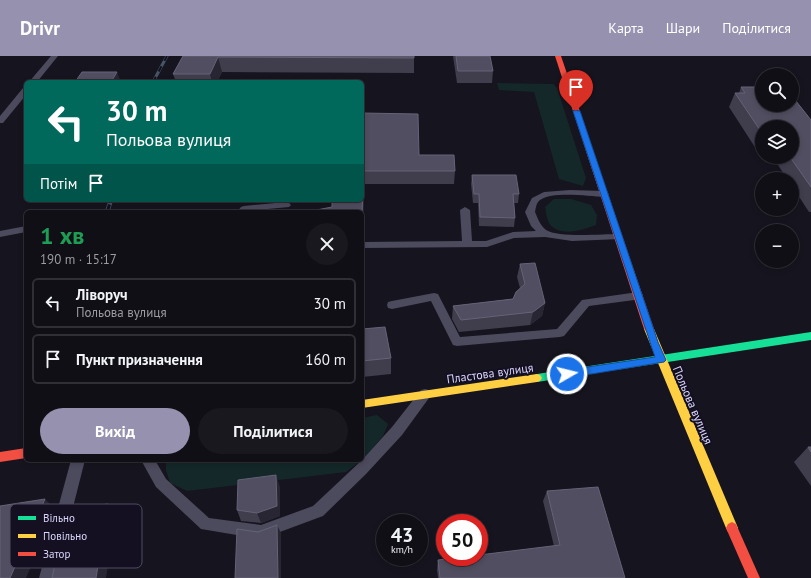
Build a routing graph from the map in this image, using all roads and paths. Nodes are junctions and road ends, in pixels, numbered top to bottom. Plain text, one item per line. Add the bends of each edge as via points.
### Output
1 (55, 56) edge
2 (558, 56) edge
3 (35, 80) edge
4 (24, 92) edge
5 (0, 121) edge
6 (604, 194) junction
7 (286, 205) dead end
8 (243, 210) edge
9 (465, 210) dead end
10 (24, 229) edge
11 (0, 234) edge
12 (545, 234) junction
13 (618, 237) junction
14 (467, 244) junction
15 (364, 245) edge
16 (638, 296) junction
17 (392, 305) dead end
18 (811, 336) edge
19 (661, 360) junction
20 (425, 394) junction
21 (364, 404) edge
22 (24, 453) edge
23 (0, 457) edge
24 (77, 462) edge
25 (149, 462) edge
26 (66, 504) edge
27 (50, 568) edge
28 (47, 578) edge
29 (754, 578) edge

1 - 3 lane
2 - 6 street, Польова вулиця
4 - 5 lane
6 - 12 lane via 559,193 540,196 532,202 530,212 536,226
6 - 13 street, Польова вулиця
7 - 8 lane
9 - 14 lane
10 - 11 lane
12 - 13 lane via 572,238
12 - 14 lane via 513,235 487,244
13 - 16 street, Польова вулиця
14 - 15 lane
16 - 17 lane via 586,303 560,333 457,342 434,296
16 - 19 street, Польова вулиця
18 - 19 street, Пластова вулиця
19 - 20 street, Пластова вулиця
19 - 29 street, Польова вулиця
20 - 21 street, Пластова вулиця
20 - 25 lane via 397,431 362,470 318,511 261,532 206,524 161,483
22 - 23 street
24 - 26 lane
27 - 28 lane

